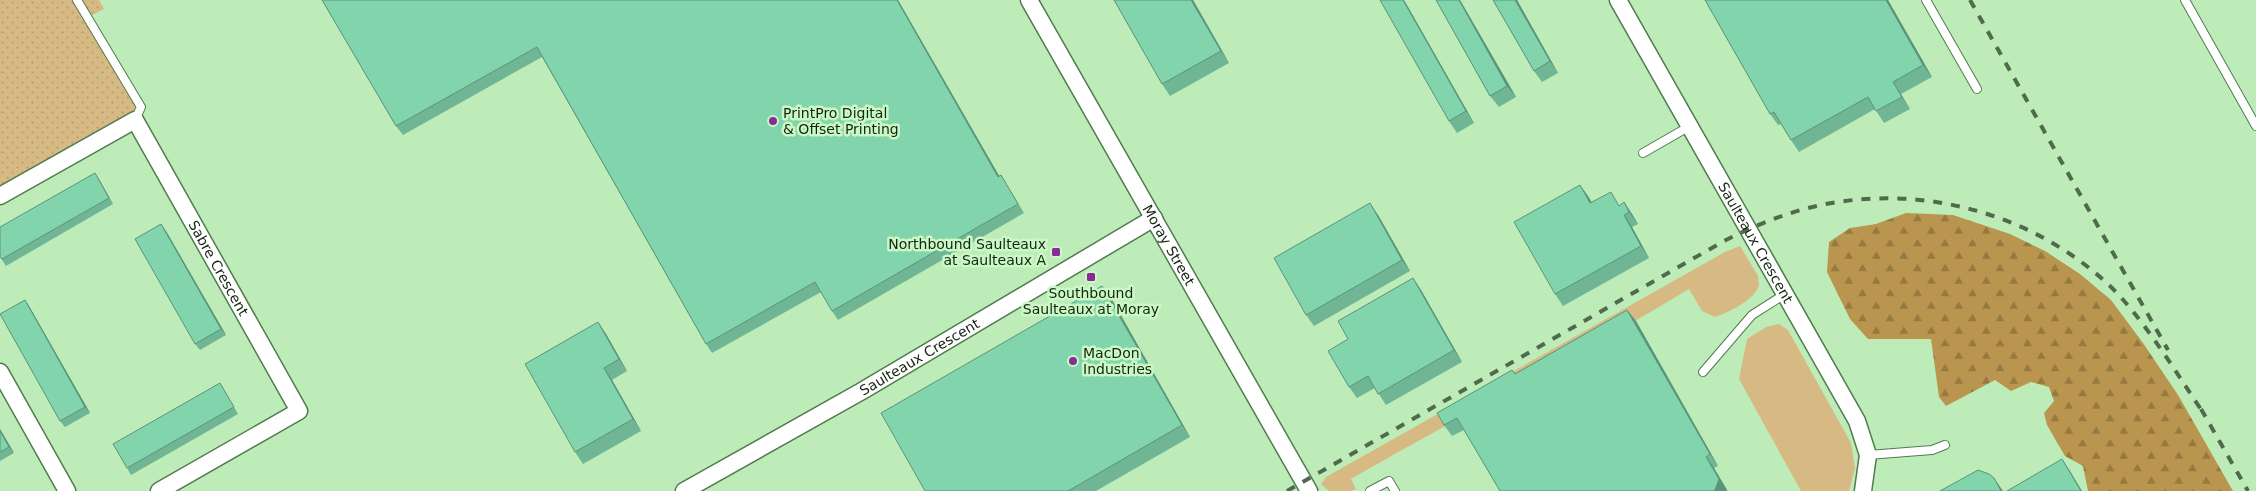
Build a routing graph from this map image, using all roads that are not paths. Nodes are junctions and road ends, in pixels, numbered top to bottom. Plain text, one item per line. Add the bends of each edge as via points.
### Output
1 (77, 0) edge
2 (1029, 0) edge
3 (1618, 0) edge
4 (1926, 0) edge
5 (2185, 0) edge
6 (1977, 89) dead end
7 (135, 120) junction
8 (1690, 126) junction
9 (2256, 126) edge
10 (1643, 153) dead end
11 (0, 196) edge
12 (1154, 218) junction
13 (1785, 294) junction
14 (0, 372) edge
15 (1703, 372) dead end
16 (1944, 445) dead end
17 (1868, 455) junction
18 (67, 491) edge
19 (159, 491) edge
20 (684, 491) edge
21 (1309, 491) edge
22 (1370, 491) edge
23 (1395, 491) edge
24 (1863, 491) edge

1 - 7 lane via 141,107
2 - 12 street, Moray Street
3 - 8 street, Saulteaux Crescent
4 - 6 lane
5 - 9 lane
7 - 11 street
7 - 19 street, Sabre Crescent via 299,412
8 - 10 lane
8 - 13 street, Saulteaux Crescent
12 - 20 street, Saulteaux Crescent via 862,391
12 - 21 street, Moray Street
13 - 15 lane via 1752,315
13 - 17 street, Saulteaux Crescent via 1857,421
14 - 18 street
16 - 17 lane via 1932,450
17 - 24 street, Saulteaux Crescent
22 - 23 lane via 1389,480

